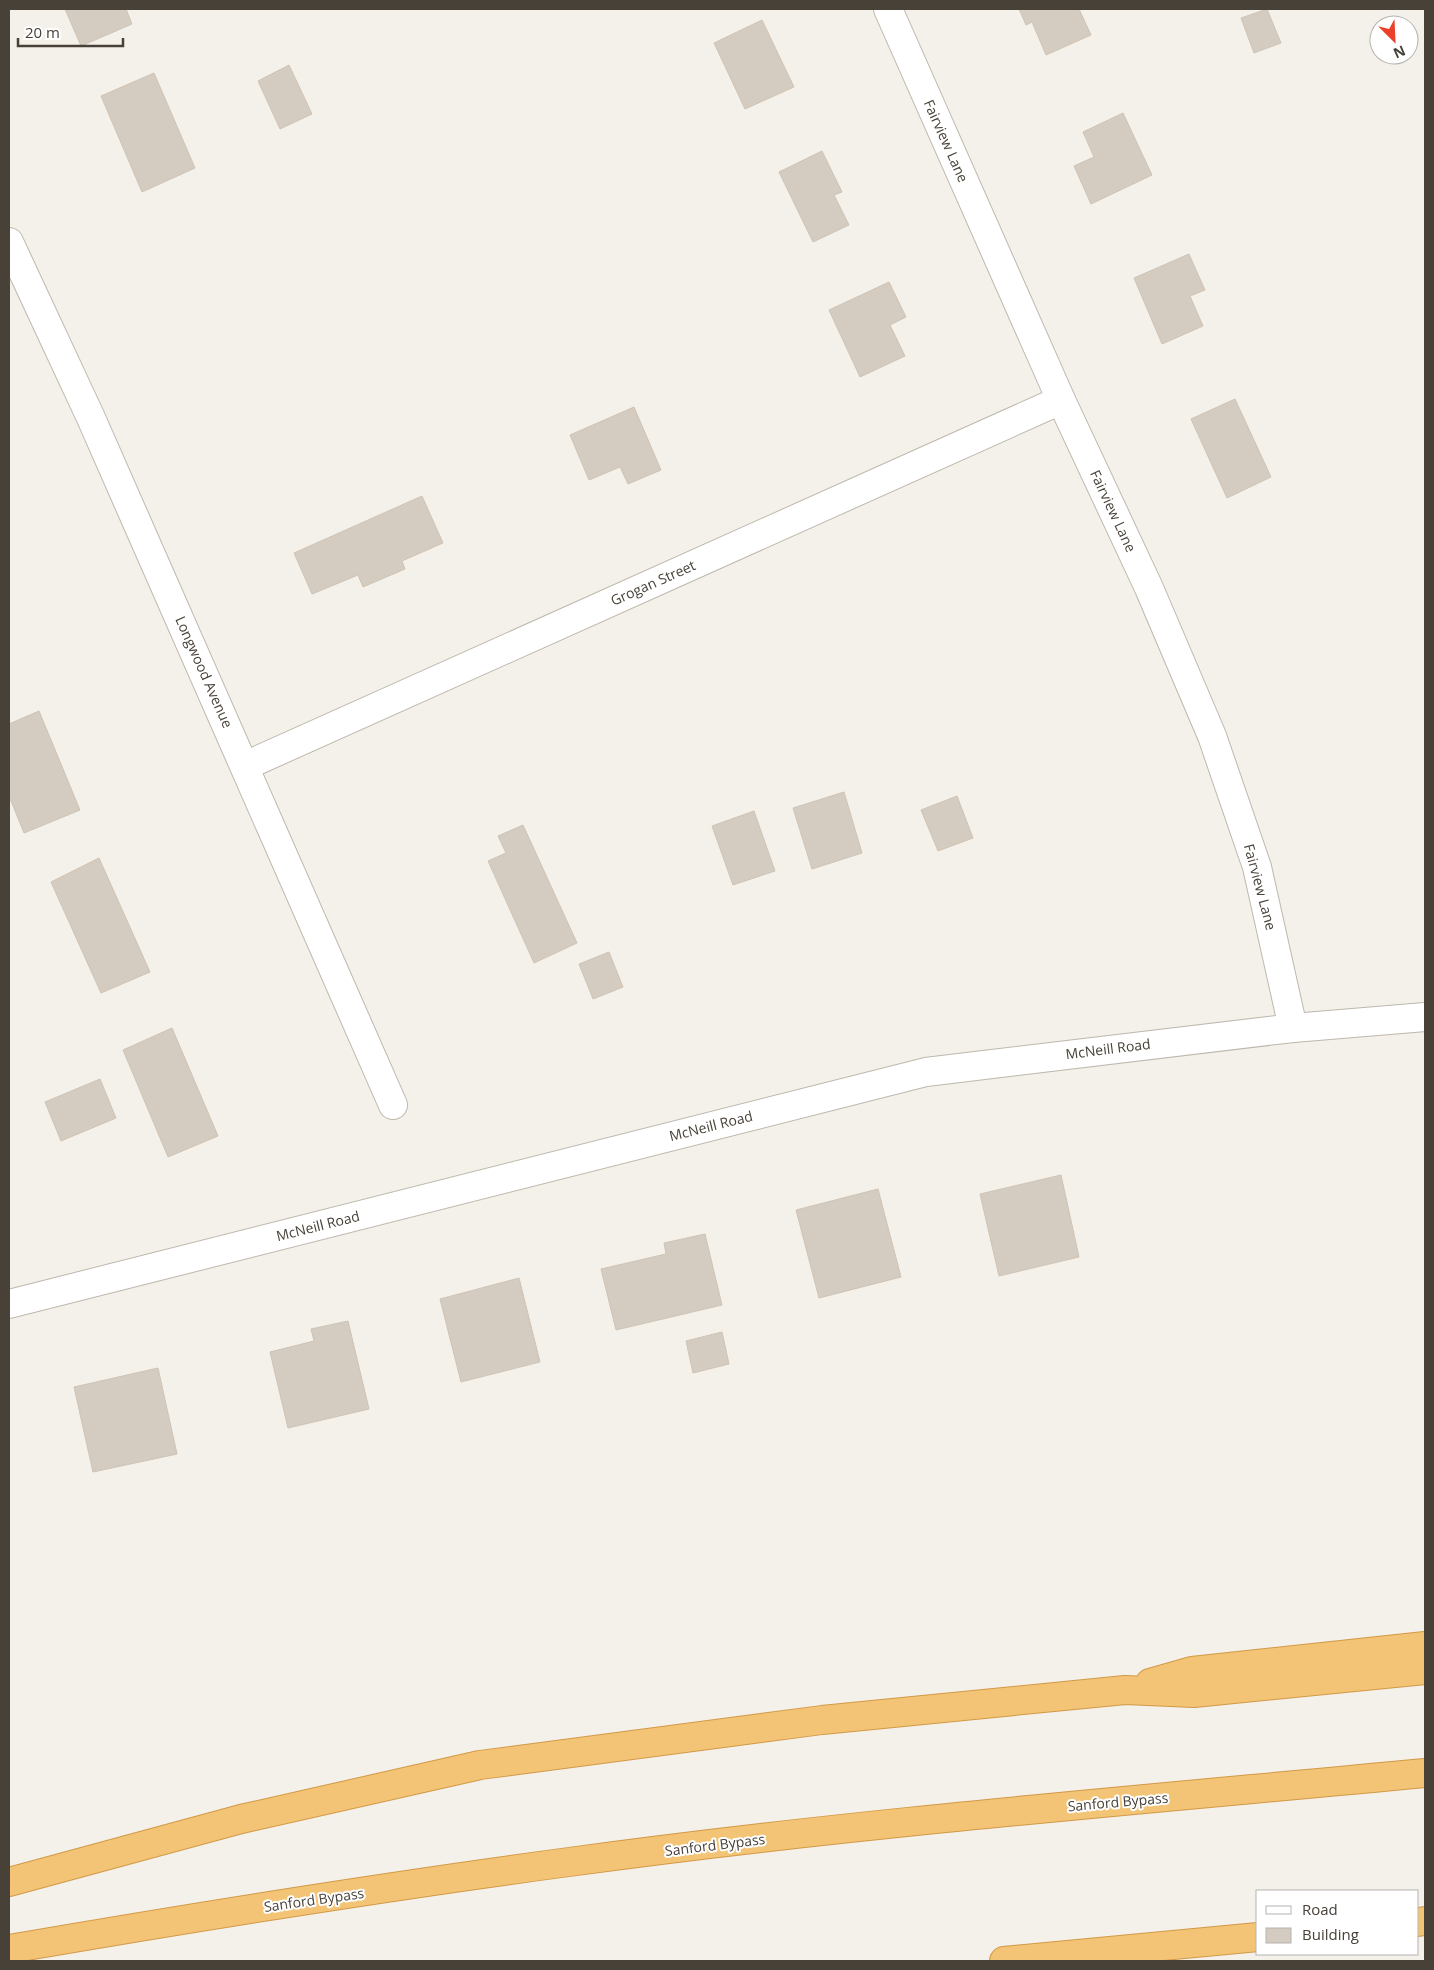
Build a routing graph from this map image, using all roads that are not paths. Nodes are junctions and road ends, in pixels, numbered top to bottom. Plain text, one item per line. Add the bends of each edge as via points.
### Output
1 (888, 9) edge
2 (9, 242) edge
3 (1060, 400) junction
4 (246, 766) junction
5 (1425, 1017) edge
6 (1293, 1028) junction
7 (393, 1104) dead end
8 (9, 1304) edge
9 (1425, 1646) edge
10 (1425, 1670) edge
11 (1125, 1690) junction
12 (1425, 1773) edge
13 (9, 1882) edge
14 (1256, 1936) edge
15 (9, 1949) edge
16 (1004, 1961) edge

1 - 3 street, Fairview Lane
2 - 4 street, Longwood Avenue
3 - 4 street, Grogan Street
3 - 6 street, Fairview Lane via 1149,588 1212,736 1257,867
4 - 7 street, Longwood Avenue
5 - 6 street, McNeill Road
6 - 8 street, McNeill Road via 926,1072
9 - 11 highway via 1192,1672
10 - 11 highway via 1194,1692
11 - 13 highway via 822,1720 480,1765 241,1819
12 - 15 highway, Sanford Bypass via 946,1818 570,1862 176,1920
14 - 16 highway

